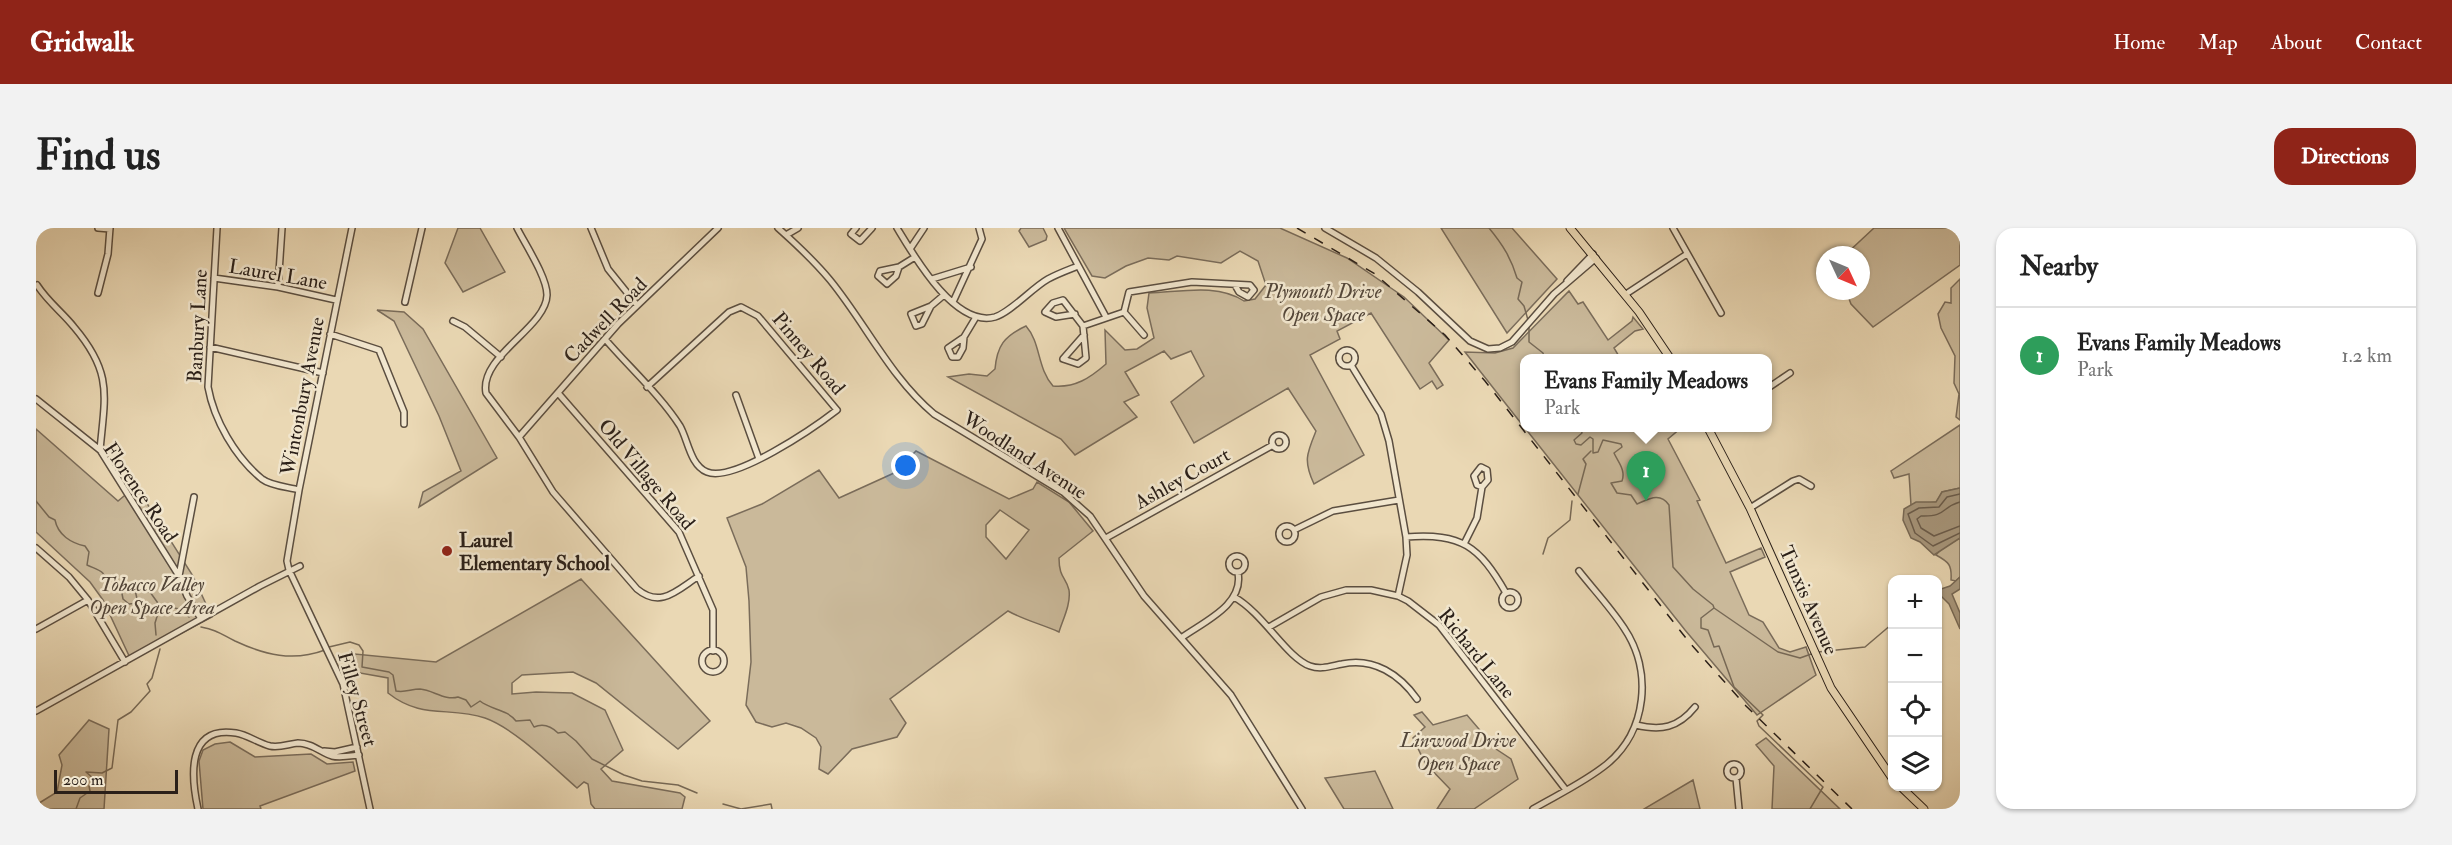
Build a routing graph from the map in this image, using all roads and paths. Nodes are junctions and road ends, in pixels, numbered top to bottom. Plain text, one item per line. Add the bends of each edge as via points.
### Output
1 (98, 228) edge
2 (110, 228) edge
3 (217, 228) edge
4 (282, 228) edge
5 (352, 228) edge
6 (422, 228) edge
7 (517, 228) edge
8 (591, 228) edge
9 (718, 228) edge
10 (778, 228) edge
11 (798, 228) edge
12 (856, 228) edge
13 (873, 228) edge
14 (897, 228) edge
15 (924, 228) edge
16 (979, 228) edge
17 (1058, 228) edge
18 (1325, 228) edge
19 (1571, 228) edge
20 (1672, 228) edge
21 (786, 236) junction
22 (910, 249) junction
23 (1687, 254) junction
24 (1594, 256) junction
25 (915, 257) junction
26 (1078, 266) junction
27 (899, 267) dead end
28 (971, 267) junction
29 (214, 278) junction
30 (932, 279) junction
31 (38, 285) edge
32 (1235, 285) dead end
33 (278, 287) junction
34 (98, 293) dead end
35 (1626, 294) junction
36 (944, 295) junction
37 (336, 300) junction
38 (405, 302) dead end
39 (953, 302) junction
40 (637, 305) junction
41 (931, 306) dead end
42 (1124, 312) junction
43 (1721, 313) dead end
44 (1075, 314) junction
45 (976, 317) junction
46 (1106, 317) junction
47 (453, 321) dead end
48 (1083, 326) junction
49 (330, 334) junction
50 (1084, 335) junction
51 (1144, 335) dead end
52 (964, 337) dead end
53 (605, 339) junction
54 (210, 347) junction
55 (1667, 354) edge
56 (501, 357) junction
57 (1352, 365) dead end
58 (1790, 373) dead end
59 (323, 374) junction
60 (1772, 385) edge
61 (647, 387) junction
62 (558, 393) junction
63 (736, 395) dead end
64 (36, 399) edge
65 (404, 424) dead end
66 (1710, 432) edge
67 (519, 437) junction
68 (1273, 445) dead end
69 (100, 450) junction
70 (759, 459) junction
71 (1811, 486) dead end
72 (1482, 487) dead end
73 (298, 490) junction
74 (194, 497) dead end
75 (1399, 500) junction
76 (1750, 508) junction
77 (1294, 530) dead end
78 (1406, 537) junction
79 (1106, 538) junction
80 (1465, 542) junction
81 (36, 548) edge
82 (300, 566) dead end
83 (289, 570) junction
84 (1578, 571) dead end
85 (1238, 573) dead end
86 (179, 576) junction
87 (699, 576) junction
88 (1506, 593) dead end
89 (1398, 596) junction
90 (1234, 597) junction
91 (88, 600) junction
92 (201, 619) junction
93 (1269, 627) junction
94 (36, 629) edge
95 (1181, 638) junction
96 (713, 651) junction
97 (125, 662) junction
98 (1417, 699) dead end
99 (1695, 707) dead end
100 (36, 711) edge
101 (1636, 725) junction
102 (357, 747) junction
103 (322, 751) junction
104 (359, 755) junction
105 (1888, 771) edge
106 (1736, 778) dead end
107 (1566, 789) junction
108 (1905, 791) edge
109 (198, 809) edge
110 (370, 809) edge
111 (1302, 809) edge
112 (1533, 809) edge
113 (1738, 809) edge
114 (1924, 809) edge

1 - 2 street
2 - 34 street
3 - 29 street, Banbury Lane
4 - 33 street
5 - 37 street, Wintonbury Avenue
6 - 38 street
7 - 56 street via 547,294 540,313
8 - 40 street via 608,269
9 - 40 street, Cadwell Road
10 - 21 street, Woodland Avenue
11 - 21 street
12 - 13 street via 851,234 860,241
14 - 22 street
15 - 22 street
16 - 28 street via 982,239
17 - 26 street
18 - 24 street via 1368,253 1475,345 1488,349 1512,342
19 - 24 main road
20 - 23 street
21 - 79 street, Woodland Avenue via 830,280 873,343 922,404 1064,492 1090,516
22 - 25 street
23 - 35 street
23 - 43 street
24 - 35 main road
25 - 27 street
25 - 30 street
26 - 45 street via 1048,279 995,317
26 - 46 street
28 - 30 street
28 - 39 street
29 - 33 street, Laurel Lane
29 - 54 street, Banbury Lane
30 - 36 street
31 - 69 street via 59,314 74,326 102,373 106,390
32 - 42 street via 1192,282 1136,289 1129,292
33 - 37 street, Laurel Lane
35 - 55 main road
36 - 39 street
36 - 41 street
37 - 49 street, Wintonbury Avenue
39 - 45 street
40 - 53 street, Cadwell Road
42 - 46 street
42 - 51 street
44 - 44 street via 1059,300 1045,312 1056,317
44 - 48 street
45 - 52 street
46 - 48 street
47 - 56 street
48 - 50 street
49 - 59 street, Wintonbury Avenue
49 - 65 street via 379,350 404,412
50 - 50 street via 1086,358 1078,364 1068,363 1063,359
53 - 61 street
53 - 62 street, Cadwell Road
54 - 59 street
54 - 73 street, Banbury Lane via 208,387 213,412 226,434 264,480
56 - 67 street via 488,372 484,386
57 - 75 street via 1386,425
58 - 60 street
59 - 73 street, Wintonbury Avenue
61 - 70 street via 679,425 703,470 718,474
61 - 70 street, Pinney Road via 729,312 741,307 753,311 837,410 788,445
62 - 67 street, Cadwell Road
62 - 87 street, Old Village Road via 673,523
63 - 70 street
64 - 69 street, Florence Road
66 - 76 main road, Tunxis Avenue
67 - 87 street via 553,492 647,597 663,598
68 - 79 street, Ashley Court
69 - 86 street, Florence Road
71 - 76 street via 1799,479 1793,481
72 - 80 street via 1477,518
73 - 83 street, Wintonbury Avenue
74 - 86 street
75 - 77 street via 1333,512
75 - 78 street
76 - 105 main road, Tunxis Avenue via 1814,652 1848,716
78 - 80 street via 1431,535
78 - 89 street via 1407,555
79 - 95 street, Woodland Avenue via 1144,596
80 - 88 street via 1485,559
81 - 91 street
82 - 83 street
83 - 92 street
83 - 102 street, Filley Street via 343,684
84 - 101 street via 1625,628 1638,655 1643,687
85 - 90 street
86 - 92 street, Florence Road
87 - 96 street, Old Village Road via 713,610
89 - 93 street, Richard Lane via 1346,590 1321,597
89 - 107 street, Richard Lane via 1428,614 1439,626
90 - 93 street via 1251,607
90 - 95 street
91 - 94 street
91 - 97 street
92 - 97 street
93 - 98 street via 1310,666 1323,668 1354,662 1374,665 1400,679
95 - 111 street, Woodland Avenue via 1232,695
96 - 96 street, Old Village Road via 723,660 721,667 712,672 706,670 702,661 707,652
97 - 100 street
99 - 101 street via 1678,723 1663,730
101 - 107 street via 1626,745 1607,764
102 - 103 street
102 - 104 street, Filley Street
103 - 104 street via 338,757
103 - 109 street via 298,743 269,746 235,733 219,732 209,737 192,765
104 - 110 street, Filley Street
106 - 113 street
107 - 112 street
108 - 114 main road

